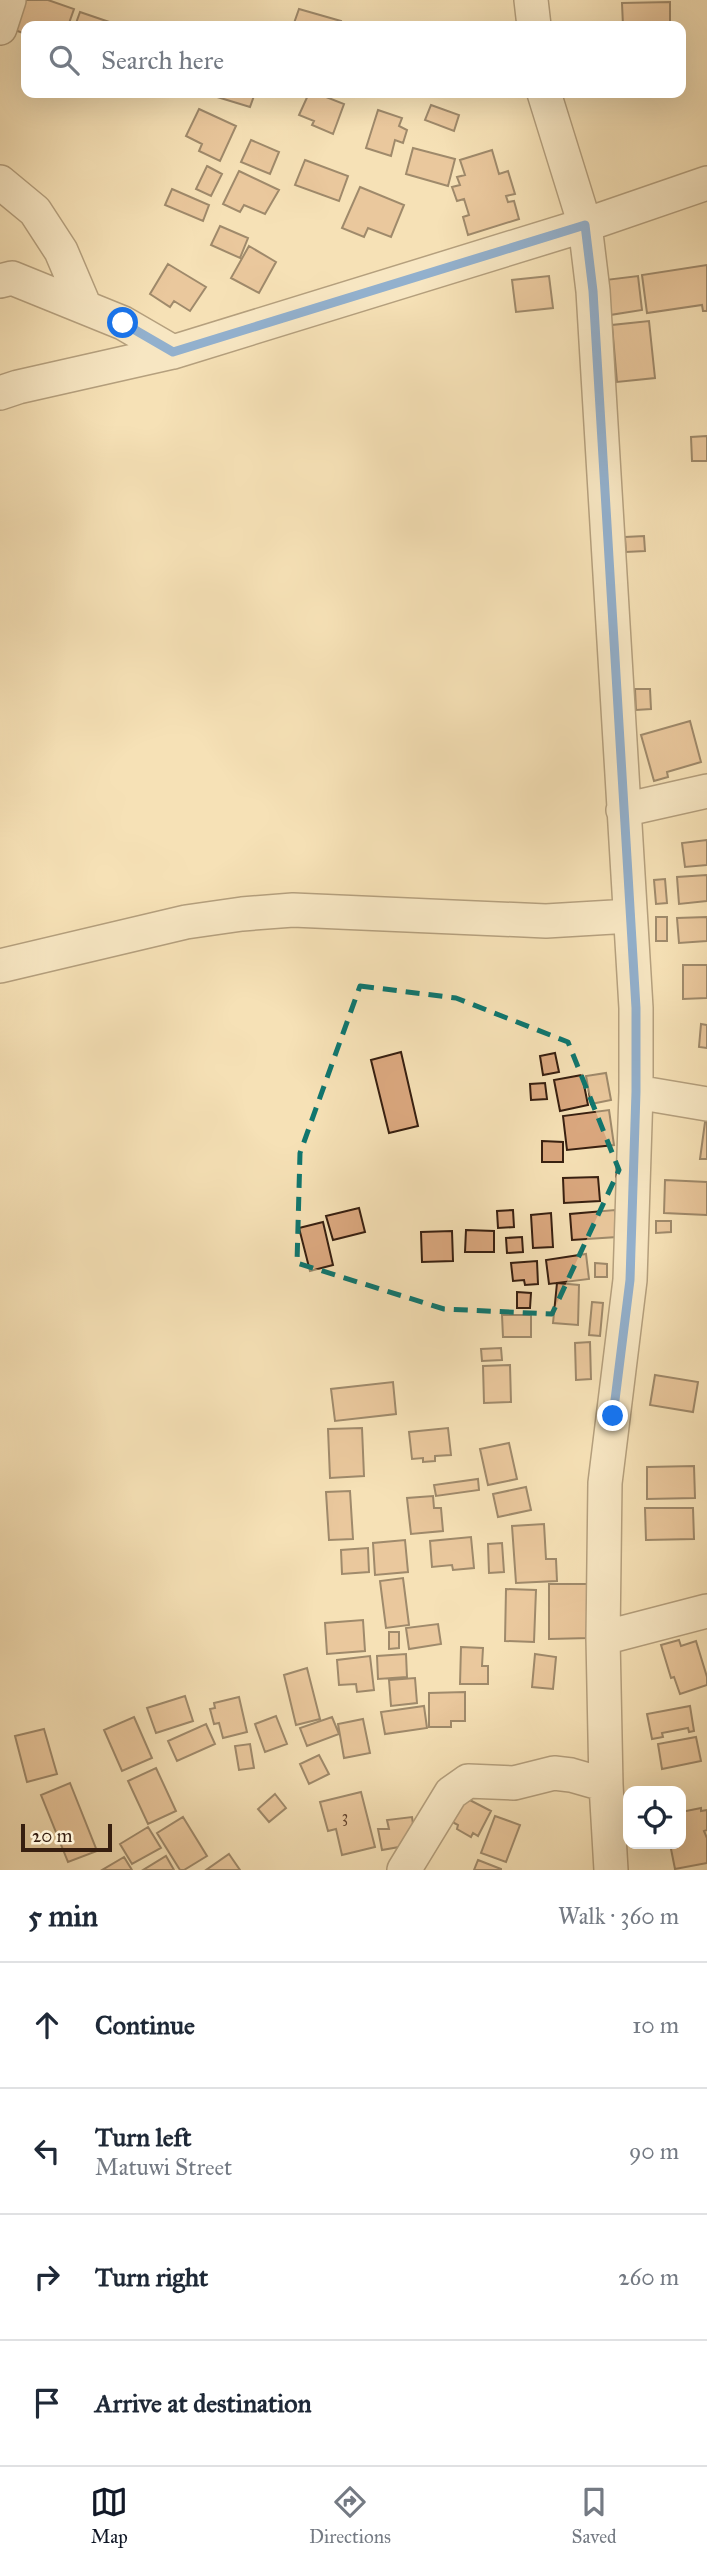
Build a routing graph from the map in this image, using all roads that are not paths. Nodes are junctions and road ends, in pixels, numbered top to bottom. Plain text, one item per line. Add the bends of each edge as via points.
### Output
1 (9, 0) edge
2 (531, 0) edge
3 (533, 21) edge
4 (0, 28) edge
5 (546, 98) edge
6 (0, 182) edge
7 (707, 183) edge
8 (585, 225) junction
9 (0, 281) edge
10 (84, 305) junction
11 (173, 352) junction
12 (0, 393) edge
13 (707, 790) edge
14 (623, 810) junction
15 (630, 916) junction
16 (0, 966) edge
17 (636, 1092) junction
18 (707, 1104) edge
19 (707, 1611) edge
20 (603, 1638) junction
21 (606, 1786) junction
22 (404, 1870) edge
23 (611, 1870) edge

1 - 4 street
2 - 3 street
5 - 8 street
6 - 10 street via 35,211 61,251
7 - 8 street
8 - 11 street
8 - 14 street via 593,291
9 - 10 street via 12,278
10 - 11 street
11 - 12 street
13 - 14 street
14 - 15 street
15 - 16 street via 546,921 293,910 242,914 186,922
15 - 17 street
17 - 18 street
17 - 20 street via 630,1280 605,1483
19 - 20 street
20 - 21 street
21 - 22 street via 554,1773 514,1783 468,1782 451,1793
21 - 23 street

